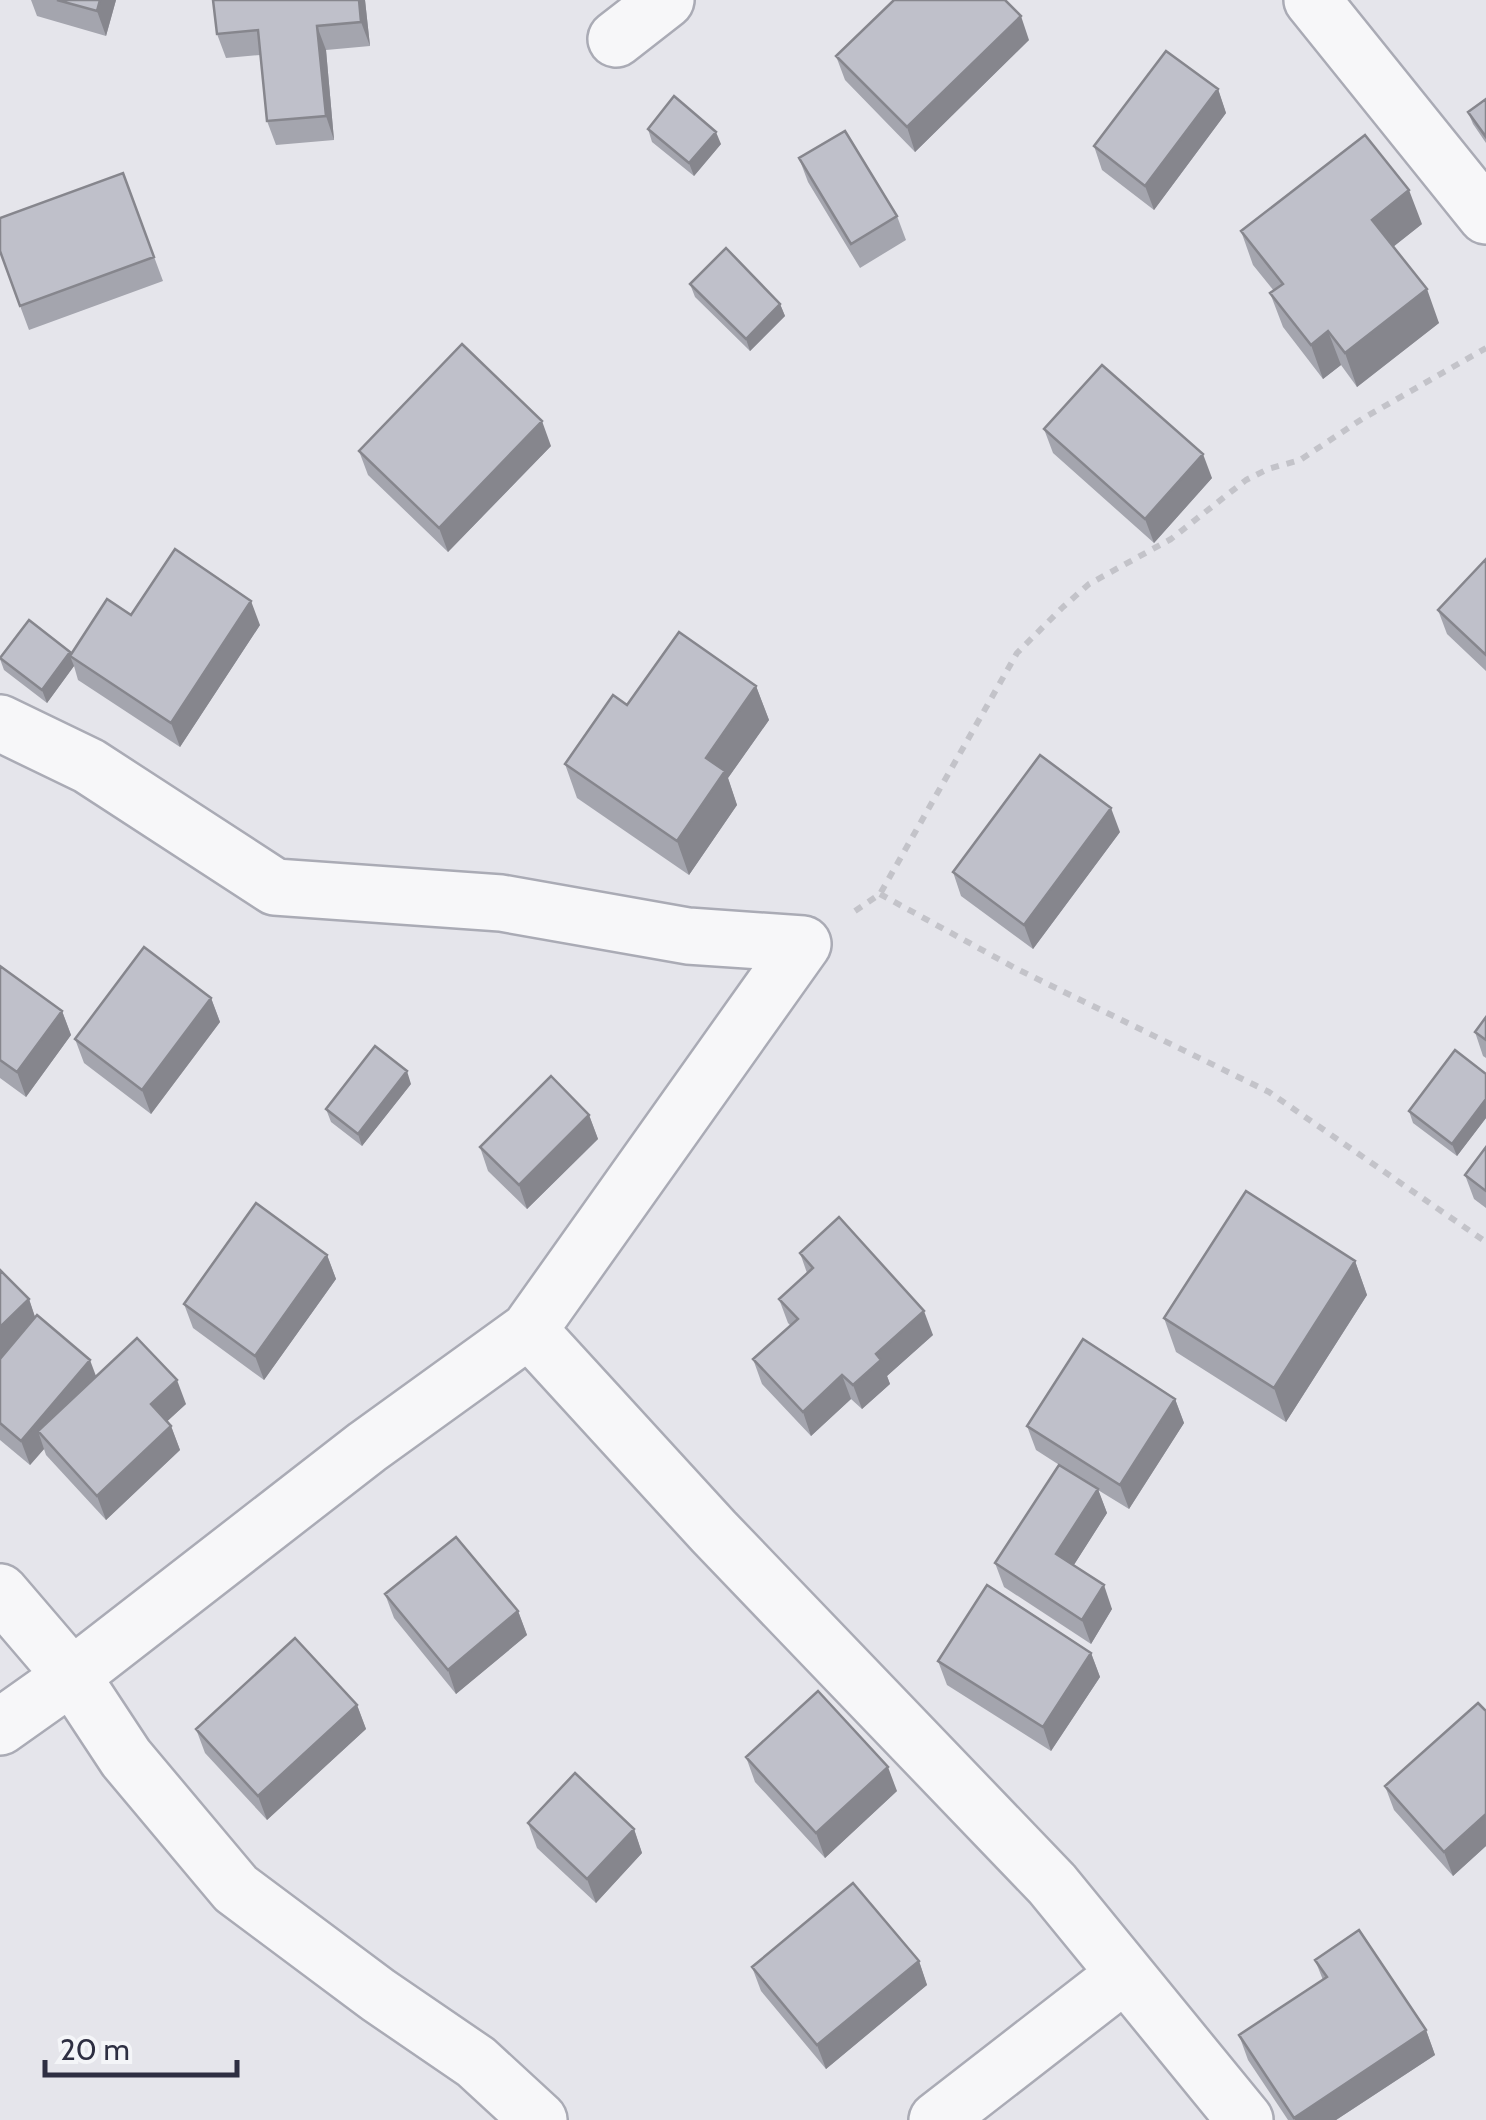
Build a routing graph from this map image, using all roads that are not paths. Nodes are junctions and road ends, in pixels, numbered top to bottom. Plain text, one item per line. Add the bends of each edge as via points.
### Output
1 (666, 0) edge
2 (1312, 0) edge
3 (616, 39) dead end
4 (1486, 216) edge
5 (0, 723) edge
6 (528, 1330) junction
7 (0, 1592) edge
8 (72, 1676) junction
9 (0, 1727) edge
10 (1125, 1974) junction
11 (539, 2120) edge
12 (937, 2120) edge
13 (1245, 2120) edge

1 - 3 street
2 - 4 street
5 - 6 street via 88,766 275,887 501,903 688,936 804,944
6 - 8 street
6 - 10 street via 1052,1884
7 - 8 street
8 - 9 street
8 - 11 street via 126,1758 236,1889 476,2062
10 - 12 street
10 - 13 street

